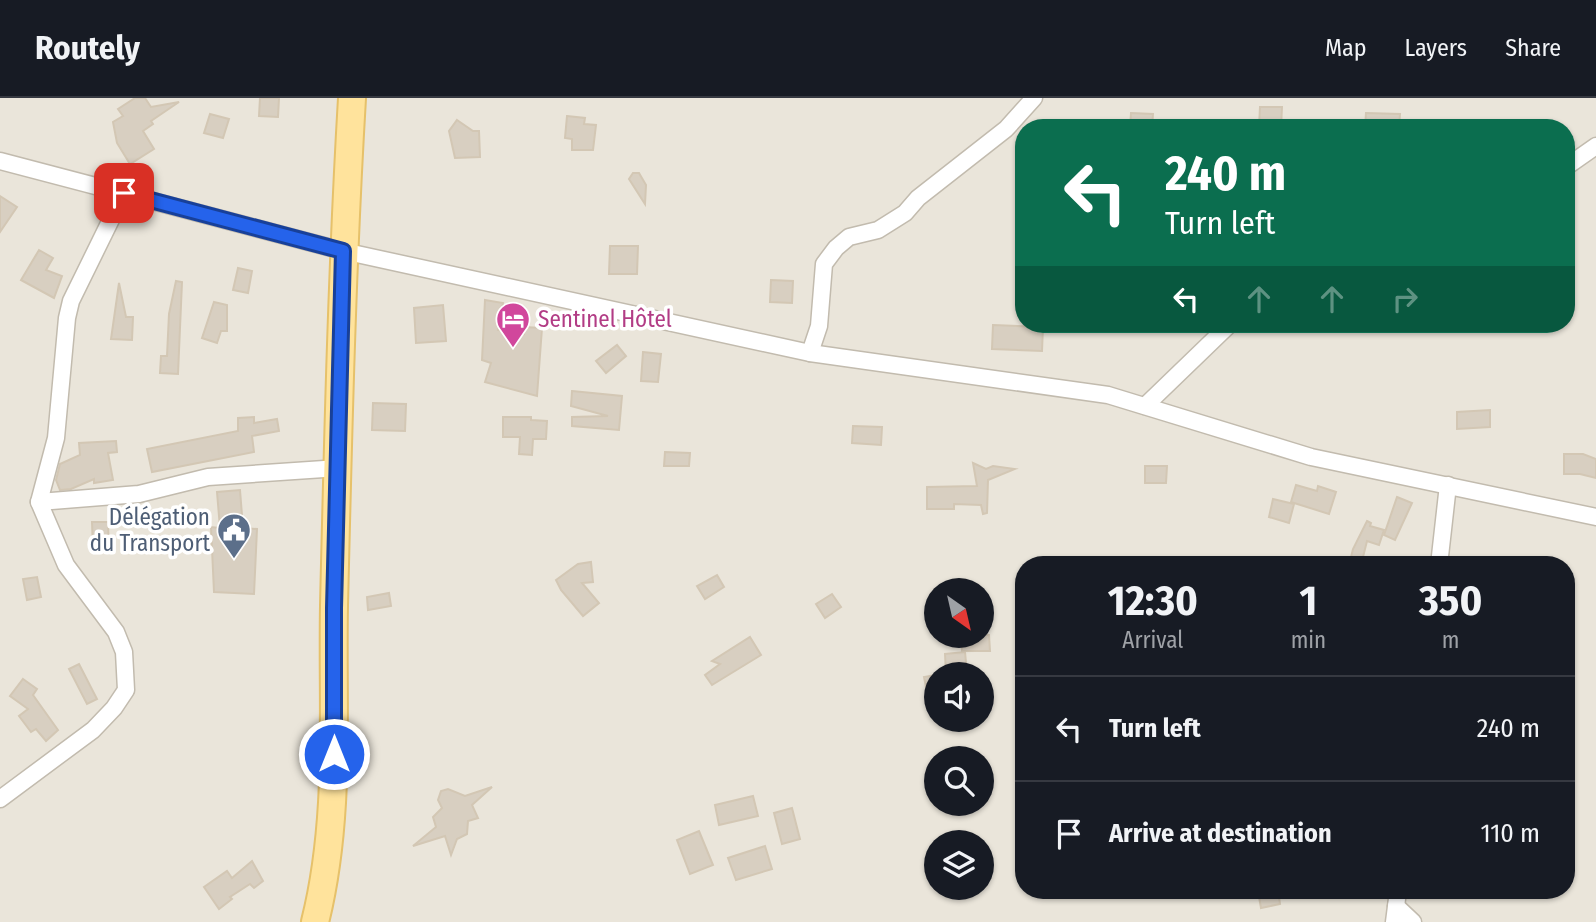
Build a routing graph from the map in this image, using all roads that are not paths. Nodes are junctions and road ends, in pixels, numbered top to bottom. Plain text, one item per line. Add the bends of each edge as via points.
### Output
1 (352, 98) edge
2 (1034, 98) edge
3 (1016, 119) edge
4 (1015, 120) edge
5 (1596, 146) edge
6 (0, 160) edge
7 (1575, 161) edge
8 (124, 193) junction
9 (343, 251) junction
10 (1221, 333) edge
11 (810, 353) junction
12 (1145, 406) junction
13 (339, 468) junction
14 (1448, 485) junction
15 (39, 502) junction
16 (1596, 517) edge
17 (1440, 556) edge
18 (0, 799) edge
19 (1396, 906) edge
20 (315, 922) edge
21 (1413, 922) edge

1 - 9 main road
2 - 3 street
4 - 11 street via 905,213 878,230 849,237 836,248 824,264 818,326
5 - 7 street
6 - 8 street
8 - 9 street
8 - 15 street via 71,301 56,438
9 - 11 street
9 - 13 main road
10 - 12 street
11 - 12 street via 1108,395
12 - 14 street via 1311,457
13 - 15 street via 208,477 139,494
13 - 20 main road via 334,778 326,879
14 - 16 street
14 - 17 street
15 - 18 street via 66,565 116,632 124,652 126,690 93,730
19 - 21 street

